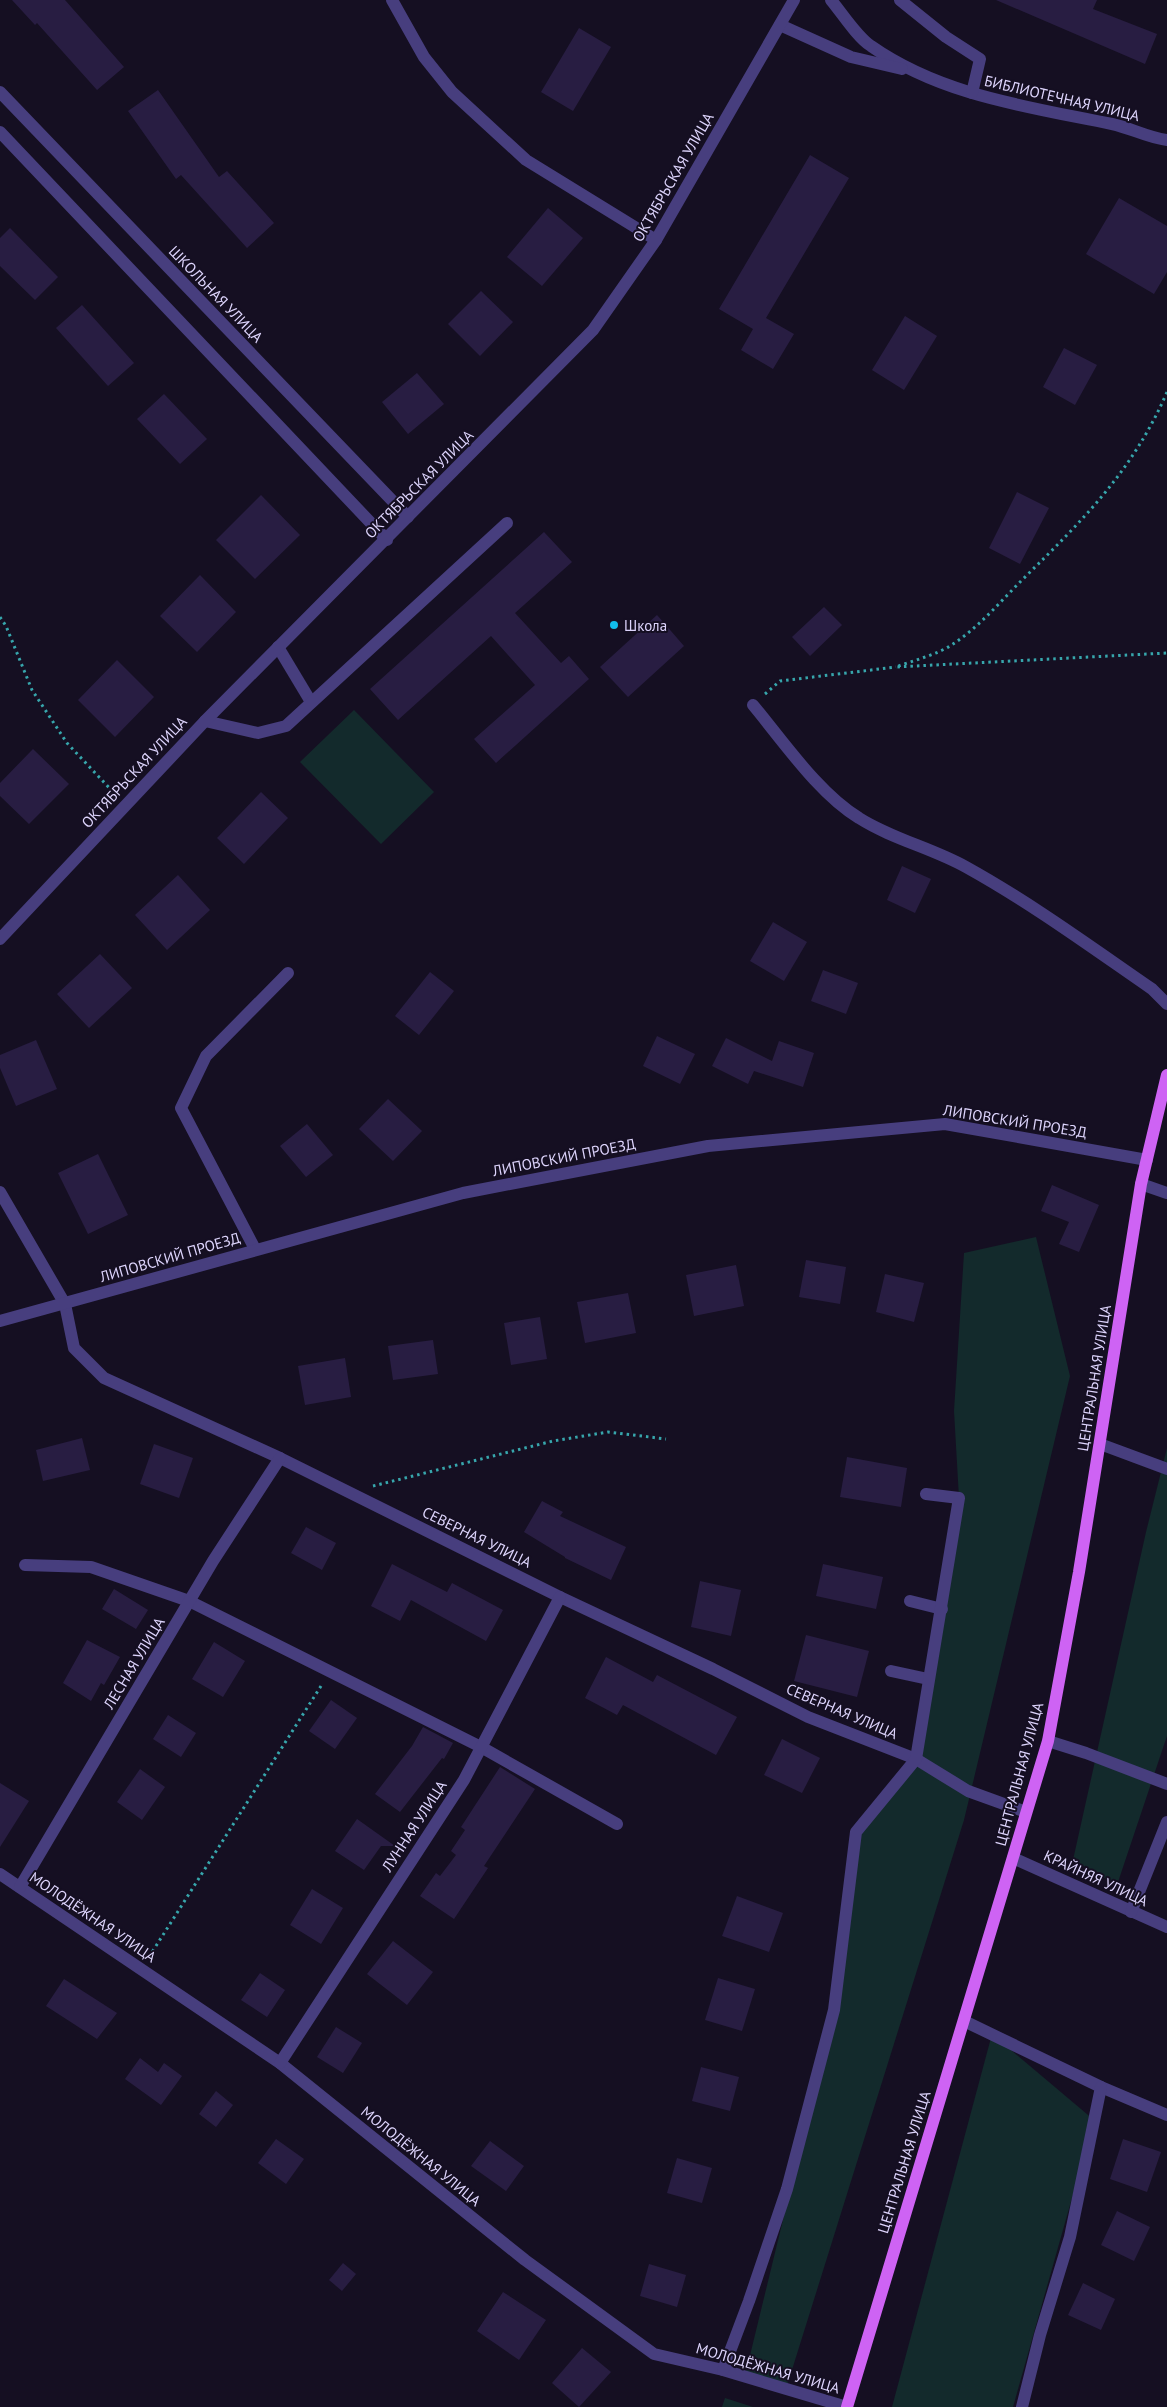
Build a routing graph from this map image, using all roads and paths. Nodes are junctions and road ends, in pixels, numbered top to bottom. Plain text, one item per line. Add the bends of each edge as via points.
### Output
1 (392, 0) edge
2 (794, 0) edge
3 (831, 0) edge
4 (900, 0) edge
5 (780, 25) junction
6 (917, 72) junction
7 (0, 92) edge
8 (972, 93) junction
9 (0, 132) edge
10 (1167, 140) edge
11 (656, 240) junction
12 (1167, 392) edge
13 (408, 518) junction
14 (507, 523) dead end
15 (387, 540) junction
16 (0, 617) edge
17 (278, 647) junction
18 (1167, 653) edge
19 (896, 667) junction
20 (311, 702) junction
21 (753, 705) joint
22 (205, 721) junction
23 (125, 805) junction
24 (0, 939) edge
25 (288, 973) dead end
26 (1167, 1004) edge
27 (1167, 1075) edge
28 (1147, 1160) junction
29 (1141, 1184) junction
30 (0, 1192) edge
31 (1167, 1193) edge
32 (255, 1249) junction
33 (65, 1304) junction
34 (0, 1321) edge
35 (666, 1439) dead end
36 (1100, 1444) junction
37 (280, 1458) junction
38 (1167, 1469) edge
39 (350, 1492) junction
40 (926, 1494) dead end
41 (25, 1565) dead end
42 (560, 1597) junction
43 (189, 1601) junction
44 (910, 1601) dead end
45 (942, 1609) junction
46 (331, 1670) junction
47 (891, 1671) dead end
48 (928, 1679) junction
49 (1048, 1742) junction
50 (481, 1747) junction
51 (916, 1760) junction
52 (1167, 1784) edge
53 (1026, 1812) junction
54 (1167, 1822) edge
55 (618, 1824) dead end
56 (1013, 1858) junction
57 (0, 1874) edge
58 (20, 1887) junction
59 (1130, 1912) junction
60 (1167, 1927) edge
61 (141, 1968) junction
62 (964, 2021) junction
63 (280, 2063) junction
64 (1101, 2086) junction
65 (1167, 2115) edge
66 (723, 2370) junction
67 (847, 2407) edge
68 (1022, 2407) edge

1 - 11 street via 424,57 452,92 526,160
2 - 5 street, ОКТЯБРЬСКАЯ УЛИЦА
3 - 6 street, БИБЛИОТЕЧНАЯ УЛИЦА via 869,45
4 - 8 street via 980,59
5 - 6 street via 851,57
5 - 11 street, ОКТЯБРЬСКАЯ УЛИЦА
6 - 8 street, БИБЛИОТЕЧНАЯ УЛИЦА
7 - 13 street, ШКОЛЬНАЯ УЛИЦА
8 - 10 street, БИБЛИОТЕЧНАЯ УЛИЦА
9 - 15 street
11 - 13 street, ОКТЯБРЬСКАЯ УЛИЦА via 594,330
12 - 19 path via 1155,420 1118,479 1071,532 974,628 951,646
13 - 15 street, ОКТЯБРЬСКАЯ УЛИЦА
14 - 20 street
15 - 17 street, ОКТЯБРЬСКАЯ УЛИЦА
16 - 23 path via 32,690 67,743
17 - 20 street
17 - 22 street, ОКТЯБРЬСКАЯ УЛИЦА
18 - 19 path
19 - 21 path via 780,681
20 - 22 street via 286,726 258,733
21 - 26 street via 816,782 858,818 964,865 1152,989
22 - 23 street, ОКТЯБРЬСКАЯ УЛИЦА
23 - 24 street, ОКТЯБРЬСКАЯ УЛИЦА
25 - 32 street via 206,1056 181,1108
27 - 28 main road, ЦЕНТРАЛЬНАЯ УЛИЦА
28 - 29 main road, ЦЕНТРАЛЬНАЯ УЛИЦА
28 - 32 street, ЛИПОВСКИЙ ПРОЕЗД via 944,1124 708,1146 463,1192
29 - 31 street
29 - 36 main road, ЦЕНТРАЛЬНАЯ УЛИЦА
30 - 33 street, СЕВЕРНАЯ УЛИЦА
32 - 33 street, ЛИПОВСКИЙ ПРОЕЗД
33 - 34 street, ЛИПОВСКИЙ ПРОЕЗД
33 - 37 street, СЕВЕРНАЯ УЛИЦА via 74,1348 104,1378
35 - 39 path via 608,1432 553,1441
36 - 38 street
36 - 49 main road, ЦЕНТРАЛЬНАЯ УЛИЦА
37 - 39 street, СЕВЕРНАЯ УЛИЦА
37 - 43 street, ЛЕСНАЯ УЛИЦА
39 - 42 street, СЕВЕРНАЯ УЛИЦА
40 - 45 street via 959,1498
41 - 43 street via 90,1568
42 - 50 street, ЛУННАЯ УЛИЦА
42 - 51 street, СЕВЕРНАЯ УЛИЦА via 808,1717
43 - 46 street
43 - 58 street, ЛЕСНАЯ УЛИЦА
44 - 45 street
45 - 48 street
46 - 50 street
46 - 61 path
47 - 48 street
48 - 51 street
49 - 52 street
49 - 53 main road, ЦЕНТРАЛЬНАЯ УЛИЦА
50 - 55 street
50 - 63 street, ЛУННАЯ УЛИЦА via 464,1780
51 - 53 street, СЕВЕРНАЯ УЛИЦА via 968,1791
51 - 66 street via 856,1832 834,2010 787,2189
53 - 56 main road, ЦЕНТРАЛЬНАЯ УЛИЦА
54 - 59 street
56 - 59 street, КРАЙНЯЯ УЛИЦА
56 - 62 main road, ЦЕНТРАЛЬНАЯ УЛИЦА
57 - 58 street, МОЛОДЁЖНАЯ УЛИЦА
58 - 61 street, МОЛОДЁЖНАЯ УЛИЦА
59 - 60 street, КРАЙНЯЯ УЛИЦА
61 - 63 street, МОЛОДЁЖНАЯ УЛИЦА
62 - 64 street
62 - 67 main road, ЦЕНТРАЛЬНАЯ УЛИЦА
63 - 66 street, МОЛОДЁЖНАЯ УЛИЦА via 525,2260 654,2354
64 - 65 street
64 - 68 street via 1070,2237
66 - 67 street, МОЛОДЁЖНАЯ УЛИЦА

